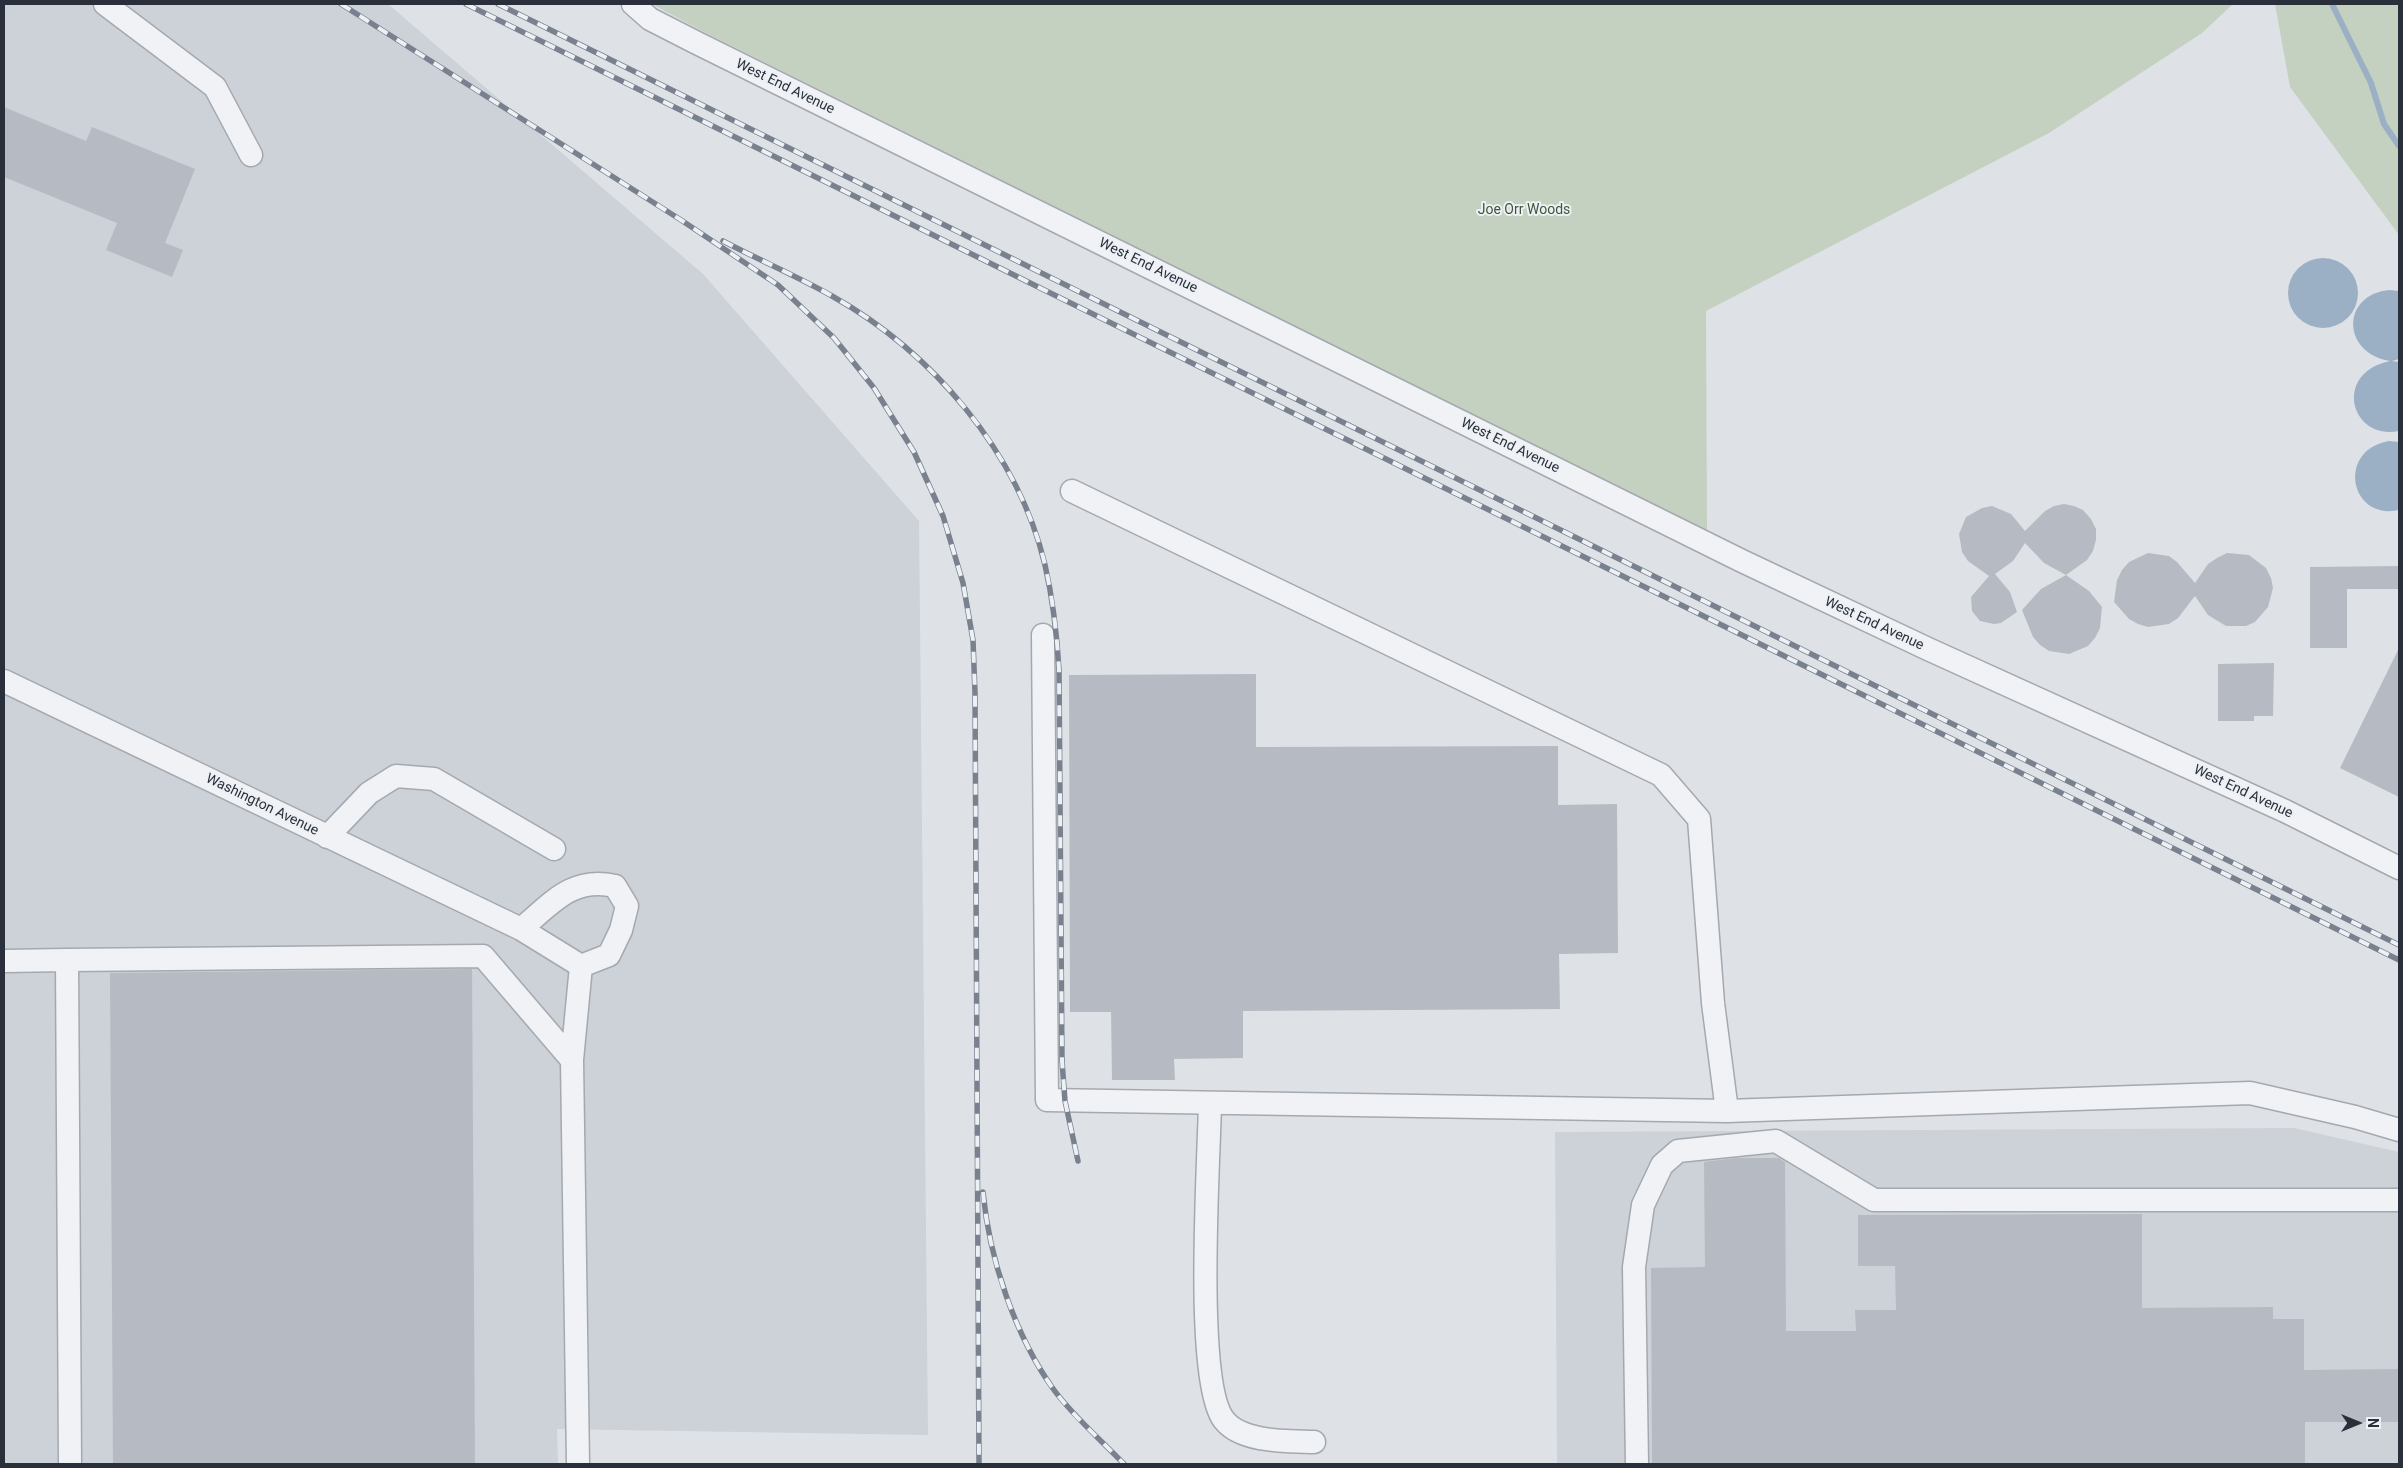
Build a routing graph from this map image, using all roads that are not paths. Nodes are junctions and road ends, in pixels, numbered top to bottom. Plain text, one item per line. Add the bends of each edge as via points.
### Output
1 (105, 4) edge
2 (633, 4) edge
3 (251, 155) dead end
4 (1072, 491) dead end
5 (1043, 635) dead end
6 (4, 682) edge
7 (327, 836) junction
8 (554, 849) dead end
9 (2399, 868) edge
10 (520, 929) junction
11 (66, 960) junction
12 (4, 961) edge
13 (581, 966) junction
14 (572, 1060) junction
15 (1210, 1103) junction
16 (1727, 1112) junction
17 (2399, 1130) edge
18 (2399, 1200) edge
19 (1314, 1442) dead end
20 (70, 1464) edge
21 (578, 1464) edge
22 (1637, 1464) edge

1 - 3 street via 215,87
2 - 9 street, West End Avenue via 650,19 687,38 1742,561 2285,811
4 - 16 street via 1661,775 1699,819 1713,1003
5 - 15 street via 1048,1100
6 - 7 street, Washington Avenue
7 - 8 street via 369,793 396,776 434,780
7 - 10 street, Washington Avenue
10 - 13 street, Washington Avenue
10 - 13 street via 570,888 598,882 615,886 627,906 621,930 610,955
11 - 12 street
11 - 14 street via 482,956
11 - 20 street
13 - 14 street
14 - 21 street
15 - 16 street
15 - 19 street via 1206,1302 1209,1369 1216,1404 1224,1421 1239,1432 1266,1439
16 - 17 street via 2250,1094
18 - 22 street via 1874,1200 1776,1141 1678,1151 1662,1165 1643,1205 1634,1267

